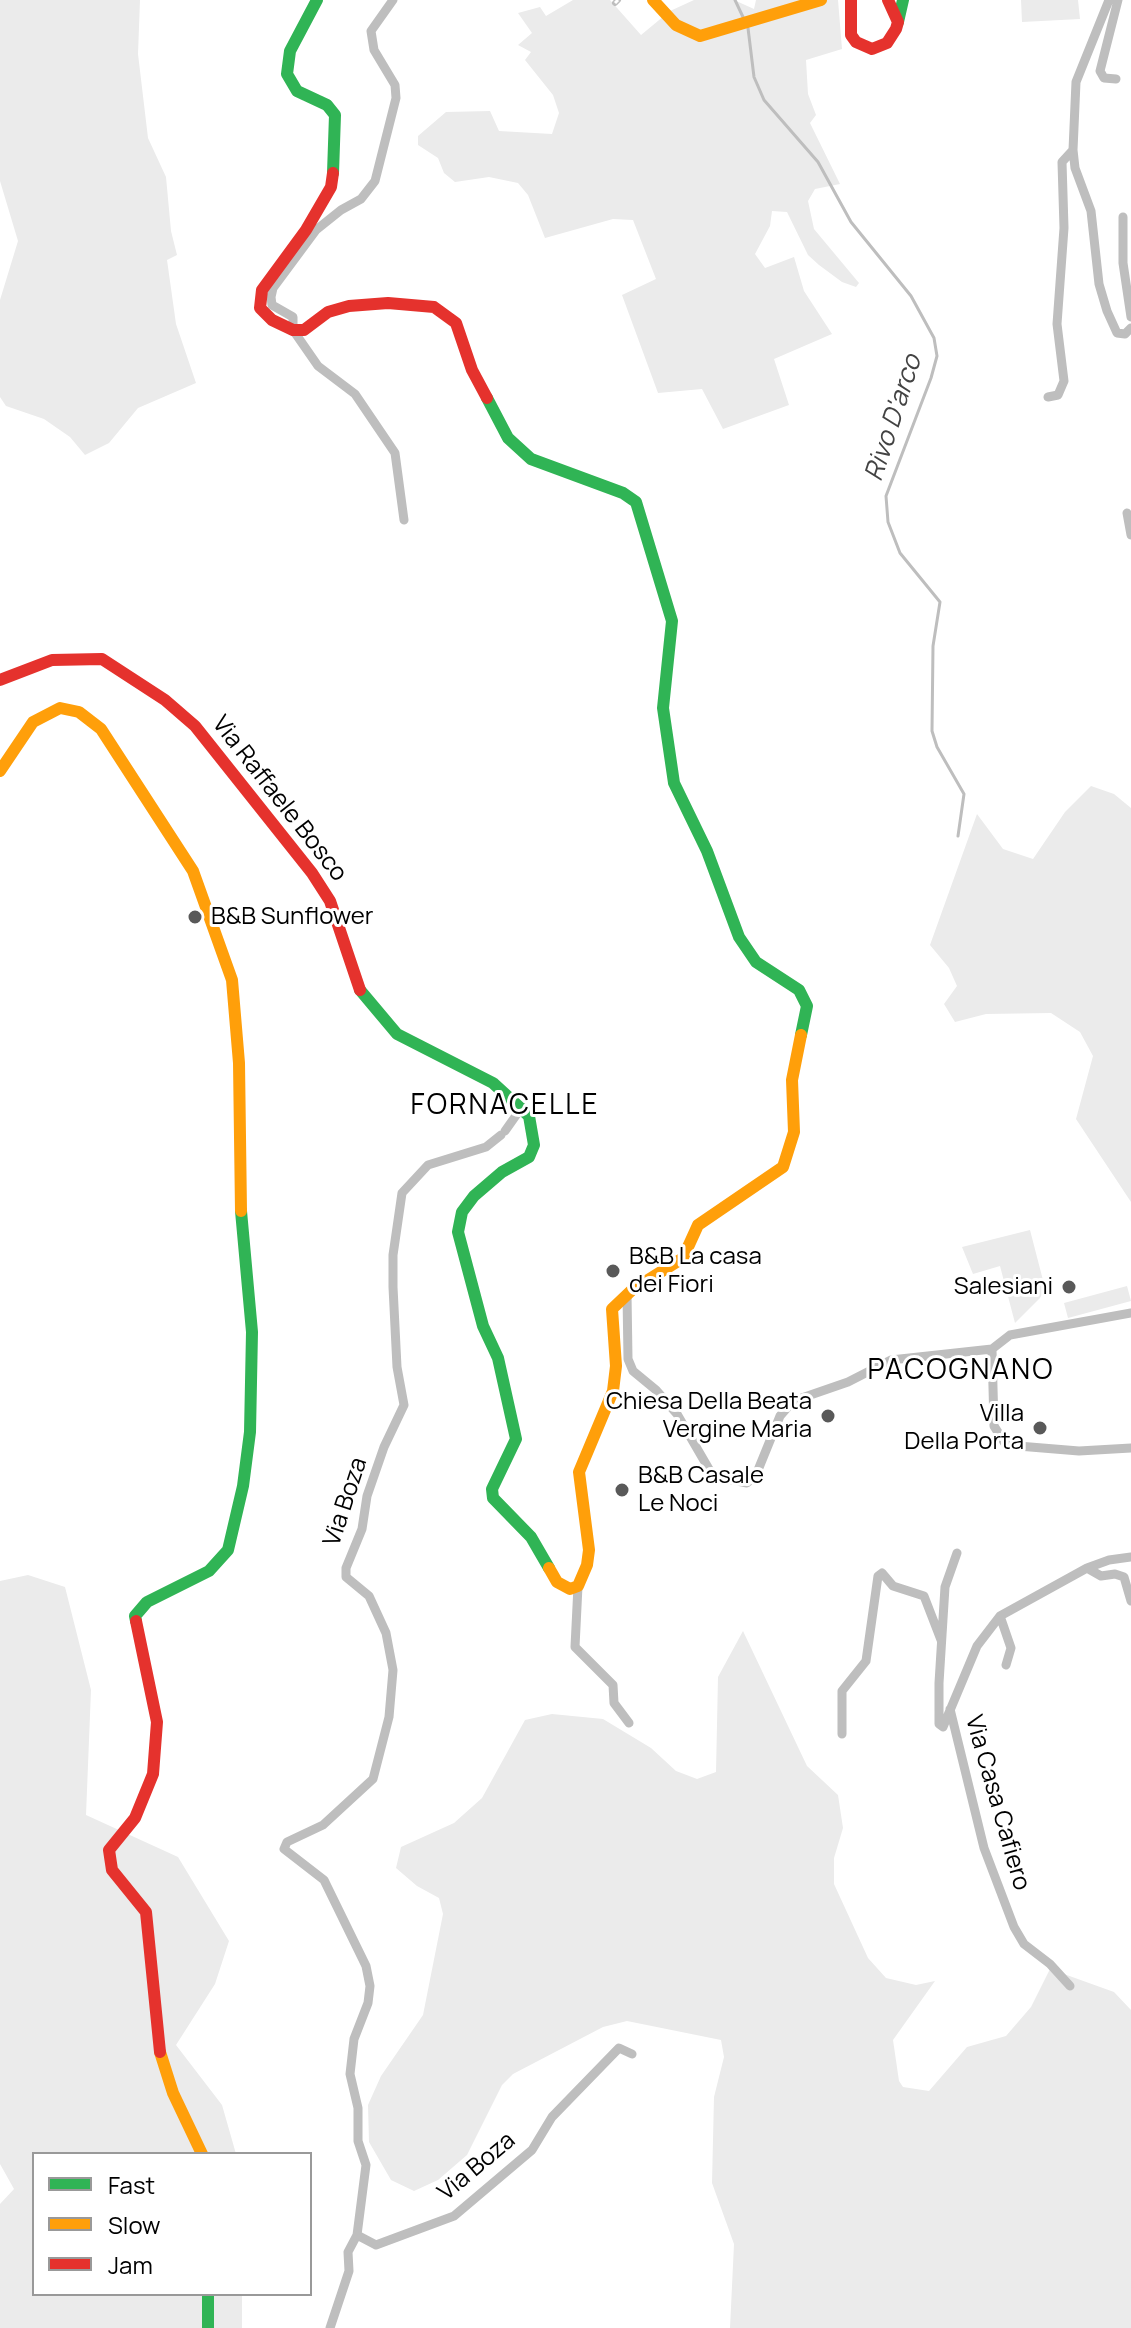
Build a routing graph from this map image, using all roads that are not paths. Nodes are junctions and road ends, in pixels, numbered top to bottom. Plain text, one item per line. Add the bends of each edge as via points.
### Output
1 (317, 0) edge
2 (393, 0) edge
3 (653, 0) edge
4 (821, 0) edge
5 (851, 0) edge
6 (888, 0) edge
7 (903, 0) edge
8 (1109, 0) edge
9 (1118, 0) edge
10 (898, 22) junction
11 (1116, 79) dead end
12 (1073, 150) junction
13 (1123, 217) dead end
14 (1131, 317) edge
15 (1131, 328) edge
16 (293, 330) junction
17 (1048, 397) dead end
18 (1127, 513) dead end
19 (404, 520) dead end
20 (1131, 535) edge
21 (0, 680) edge
22 (0, 771) edge
23 (522, 1107) junction
24 (627, 1294) junction
25 (1131, 1313) edge
26 (992, 1349) junction
27 (1131, 1448) edge
28 (957, 1553) dead end
29 (1131, 1557) edge
30 (1087, 1568) junction
31 (578, 1586) junction
32 (1131, 1601) edge
33 (1000, 1616) junction
34 (942, 1640) junction
35 (1006, 1665) dead end
36 (950, 1709) junction
37 (629, 1723) dead end
38 (842, 1734) dead end
39 (1070, 1986) dead end
40 (632, 2054) dead end
41 (201, 2152) edge
42 (357, 2235) junction
43 (208, 2296) edge
44 (208, 2328) edge
45 (330, 2328) edge

1 - 16 main road via 290,51 287,74 297,91 327,105 335,115 331,187 259,296 263,312
2 - 16 street via 371,31 396,98 378,171 369,192 316,230 273,288 272,305 293,317
3 - 4 main road via 689,33 710,35
5 - 10 main road via 851,35 856,42 872,49 887,43
6 - 10 main road
7 - 10 main road
8 - 12 street via 1076,82
9 - 11 street via 1100,71 1104,78
12 - 15 street via 1091,211 1107,311 1117,333
12 - 17 street via 1062,162 1064,228 1057,324 1064,381 1058,395
13 - 14 street
16 - 19 street via 318,366 355,394 395,453
16 - 24 main road via 304,330 328,312 349,306 434,307 456,323 472,370 520,451 623,493 636,502 640,513 672,621 663,708 674,783 739,937 756,962 799,990 807,1006 792,1080 794,1132 783,1167 698,1225 683,1258
18 - 20 street
21 - 23 main road, Via Raffaele Bosco via 52,660 102,659 165,700 195,726 312,873 330,901 358,988 383,1020 397,1034 493,1083
22 - 41 main road via 33,722 60,708 79,712 101,729 193,871 232,980 252,1332 243,1486 228,1550 209,1571 147,1602 135,1616 157,1722 153,1774 135,1818 109,1850 112,1870 146,1912 158,2047
23 - 31 main road via 533,1138 529,1157 474,1196 462,1212 458,1232 479,1314 498,1358 516,1439 495,1481 493,1498 531,1537 557,1582 570,1589
23 - 42 street, Via Boza via 486,1147 428,1165 402,1193 393,1287 404,1405 384,1447 346,1568 346,1577 369,1596 390,1647 392,1698 385,1737 367,1786 323,1825 287,1842 284,1849 324,1880 366,1966 370,1986 351,2054 358,2136 366,2165
24 - 26 street via 628,1359 633,1371 677,1414 713,1476 731,1482 747,1483 756,1475 780,1416 793,1401 891,1360
24 - 31 main road via 612,1309 613,1391 579,1472 589,1550
25 - 26 street via 1010,1335
26 - 27 street via 994,1426 1006,1445 1079,1451
28 - 34 street, Via Casa Cafiero via 945,1587
29 - 30 street
30 - 32 street via 1101,1576 1124,1577
30 - 33 street
31 - 37 street via 575,1647 613,1685 614,1703
33 - 35 street via 1011,1648
33 - 36 street via 977,1646
34 - 36 street, Via Casa Cafiero via 943,1727
34 - 38 street via 924,1596 893,1586 882,1573 878,1576 866,1661 842,1691
36 - 39 street, Via Casa Cafiero via 984,1848 1014,1927 1024,1944
40 - 42 street, Via Boza via 619,2048 552,2117 532,2150 454,2216 376,2245
42 - 45 street, Via Boza
43 - 44 main road

